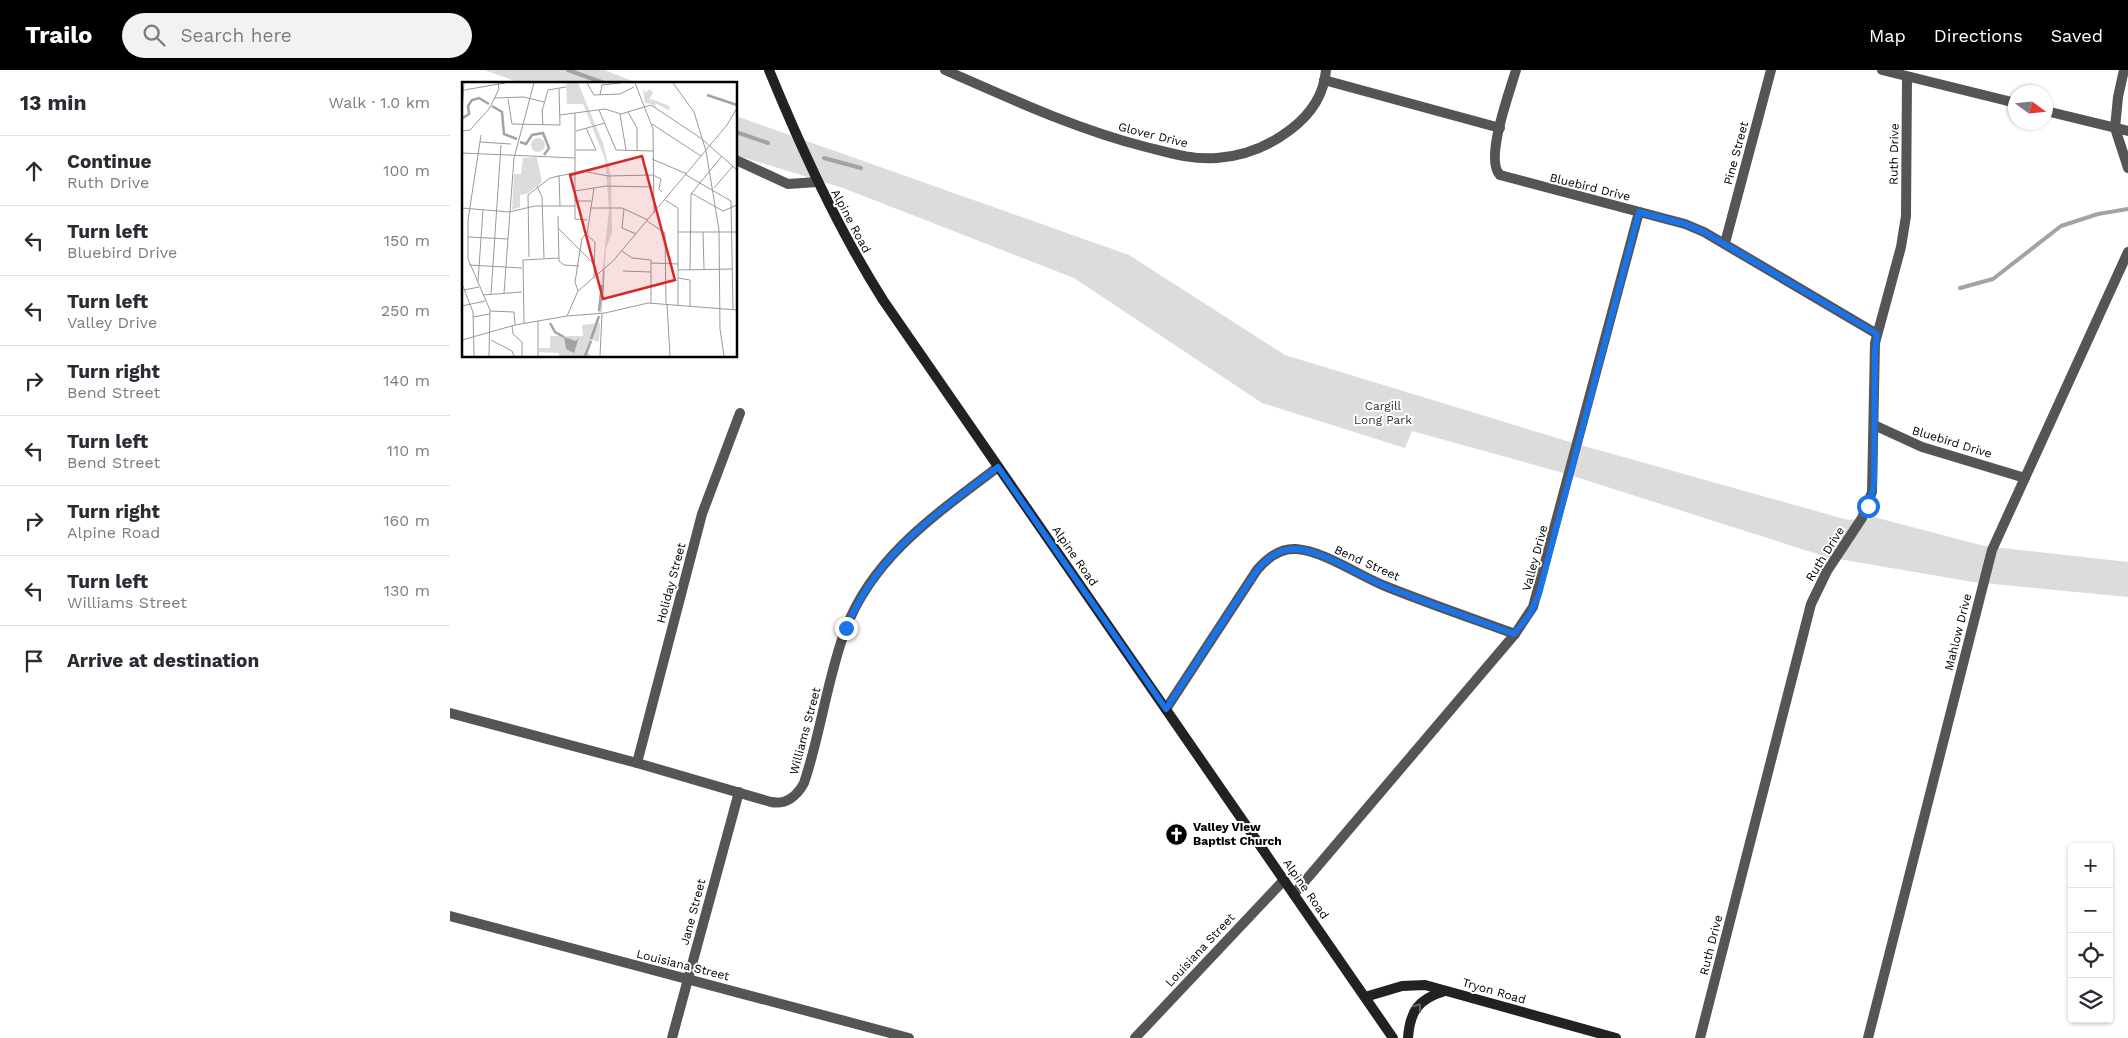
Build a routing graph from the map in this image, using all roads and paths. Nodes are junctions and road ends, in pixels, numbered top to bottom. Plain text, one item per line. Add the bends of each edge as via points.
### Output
1 (768, 70) edge
2 (945, 70) edge
3 (1516, 70) edge
4 (1772, 70) edge
5 (1882, 70) edge
6 (2124, 70) edge
7 (1325, 75) edge
8 (1908, 77) junction
9 (2008, 101) edge
10 (2053, 113) edge
11 (1500, 128) junction
12 (2115, 128) junction
13 (2128, 131) edge
14 (738, 161) edge
15 (2128, 168) edge
16 (817, 182) junction
17 (1639, 212) junction
18 (1726, 243) junction
19 (2128, 252) edge
20 (1877, 334) junction
21 (740, 413) dead end
22 (1874, 425) junction
23 (998, 467) junction
24 (2025, 478) junction
25 (1514, 634) junction
26 (1166, 709) junction
27 (450, 713) edge
28 (637, 763) junction
29 (739, 792) junction
30 (1284, 880) junction
31 (1294, 894) junction
32 (450, 916) edge
33 (688, 979) junction
34 (1446, 990) junction
35 (1365, 997) junction
36 (672, 1038) edge
37 (909, 1038) edge
38 (1135, 1038) edge
39 (1393, 1038) edge
40 (1408, 1038) edge
41 (1616, 1038) edge
42 (1700, 1038) edge
43 (1868, 1038) edge

1 - 16 main road, Alpine Road
2 - 7 street, Glover Drive via 1090,131 1173,154 1203,158 1246,153 1285,134 1310,111
3 - 11 street
4 - 18 street, Pine Street
5 - 8 street
6 - 12 street
7 - 11 street
8 - 9 street
8 - 20 street, Ruth Drive via 1904,232
10 - 12 street
11 - 17 street, Bluebird Drive via 1494,161 1500,175
12 - 13 street
12 - 15 street
14 - 16 street via 788,184
16 - 23 main road, Alpine Road via 879,294
17 - 18 street, Bluebird Drive via 1685,224
17 - 25 street, Valley Drive via 1539,594 1530,614
18 - 20 street, Bluebird Drive
19 - 24 street, Mahlow Drive
20 - 22 street, Ruth Drive
21 - 28 street, Holiday Street via 702,514
22 - 24 street, Bluebird Drive via 1914,444
22 - 42 street, Ruth Drive via 1872,492 1862,518 1827,570 1811,604
23 - 26 main road, Alpine Road
23 - 29 street, Williams Street via 912,535 885,562 865,589 842,640 805,778 798,792 786,801 776,803
24 - 43 street, Mahlow Drive via 1997,537 1985,575
25 - 26 street, Bend Street via 1397,591 1312,553 1284,550 1270,557 1257,570
25 - 31 street, Valley Drive
26 - 30 main road, Alpine Road
27 - 28 street, Williams Street
28 - 29 street, Williams Street
29 - 33 street, Jane Street
30 - 31 main road, Alpine Road
30 - 38 street, Louisiana Street
31 - 35 main road, Alpine Road
32 - 33 street, Louisiana Street
33 - 36 street, Jane Street
33 - 37 street, Louisiana Street
34 - 35 main road, Tryon Road via 1410,984
40 -> 34 main road via 1414,1010 1423,1000
34 - 41 main road, Tryon Road
35 - 39 main road, Alpine Road

